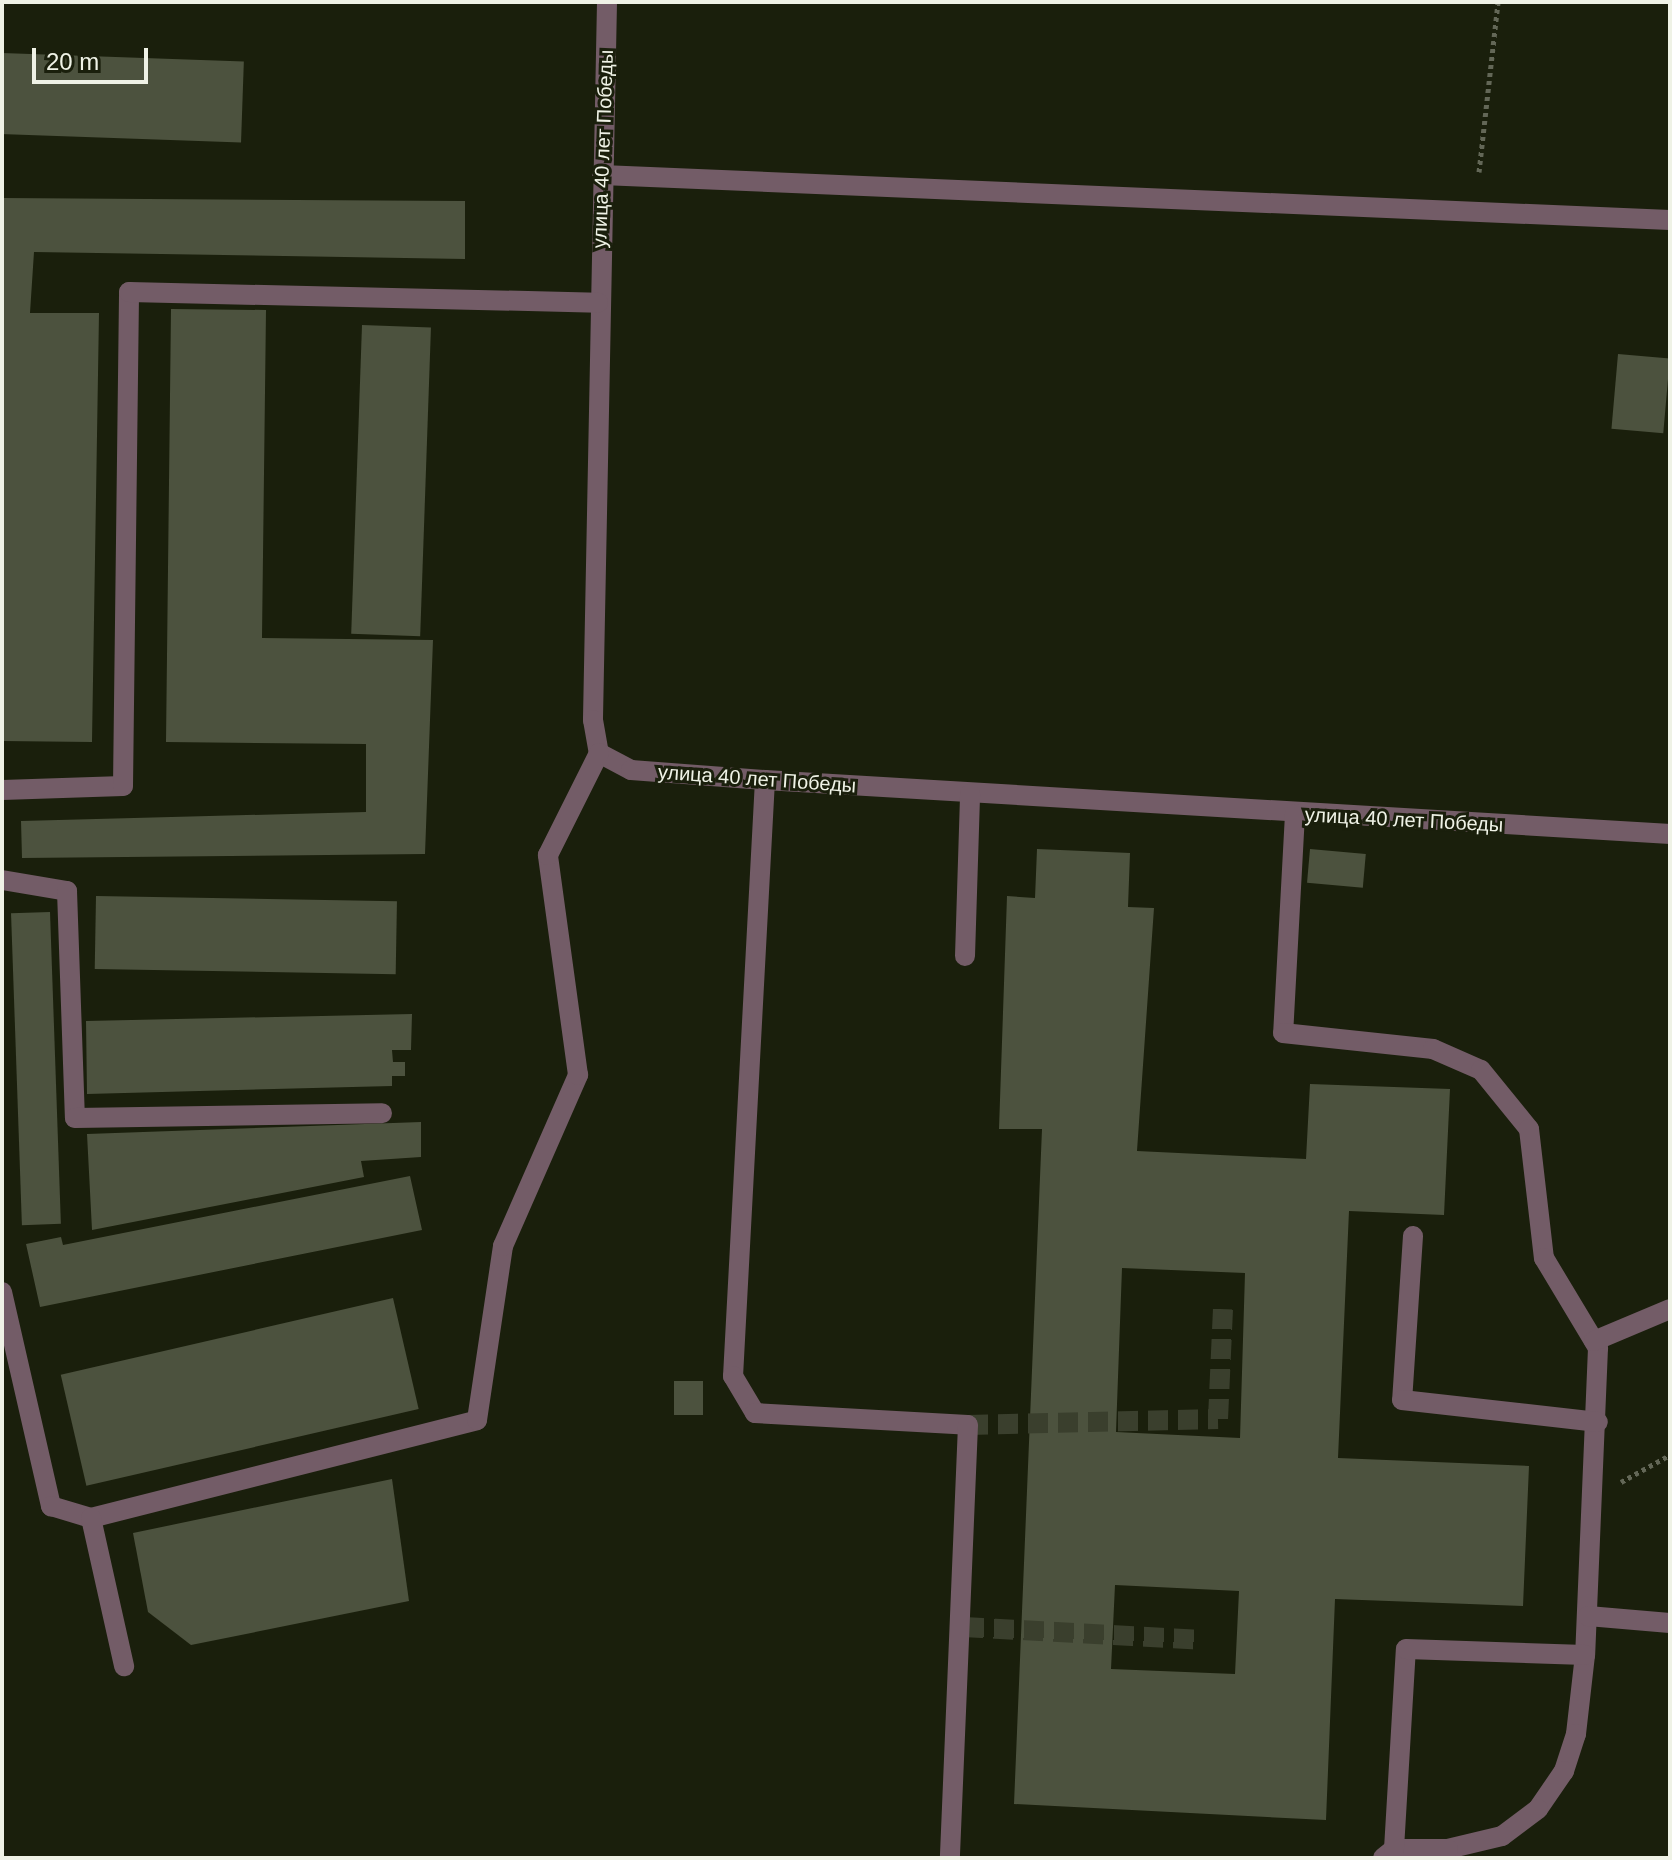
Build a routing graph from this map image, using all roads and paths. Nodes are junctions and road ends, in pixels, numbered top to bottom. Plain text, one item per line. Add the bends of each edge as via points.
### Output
1 (607, 2) edge
2 (1498, 2) edge
3 (1479, 172) dead end
4 (602, 175) junction
5 (1670, 220) edge
6 (598, 303) junction
7 (599, 753) junction
8 (765, 780) junction
9 (2, 790) edge
10 (970, 794) junction
11 (1295, 814) junction
12 (1670, 834) edge
13 (2, 880) edge
14 (965, 956) dead end
15 (382, 1113) dead end
16 (1413, 1236) dead end
17 (2, 1292) edge
18 (1670, 1309) edge
19 (1594, 1341) junction
20 (1598, 1422) junction
21 (1670, 1455) edge
22 (1595, 1496) junction
23 (91, 1518) junction
24 (1588, 1616) junction
25 (1670, 1623) edge
26 (1585, 1655) junction
27 (124, 1666) dead end
28 (1388, 1854) edge
29 (950, 1858) edge

1 - 4 street, улица 40 лет Победы
2 - 3 path
4 - 5 street
4 - 6 street, улица 40 лет Победы
6 - 7 street, улица 40 лет Победы via 593,720
6 - 9 street via 129,292 123,786
7 - 8 street, улица 40 лет Победы via 631,770
7 - 23 street via 548,855 578,1075 503,1246 477,1420
8 - 10 street, улица 40 лет Победы
8 - 29 street via 733,1376 755,1413 968,1425
10 - 11 street, улица 40 лет Победы
10 - 14 street
11 - 12 street, улица 40 лет Победы
11 - 19 street via 1283,1033 1433,1049 1481,1070 1529,1129 1544,1258
13 - 15 street via 67,891 75,1118
16 - 20 street via 1402,1400
17 - 23 street via 51,1506
18 - 19 street
19 - 20 street
20 - 22 street
21 - 22 path
22 - 24 street
23 - 27 street
24 - 25 street
24 - 26 street
26 - 28 street via 1576,1734 1564,1771 1538,1809 1502,1836 1448,1849
26 - 28 street via 1406,1649

